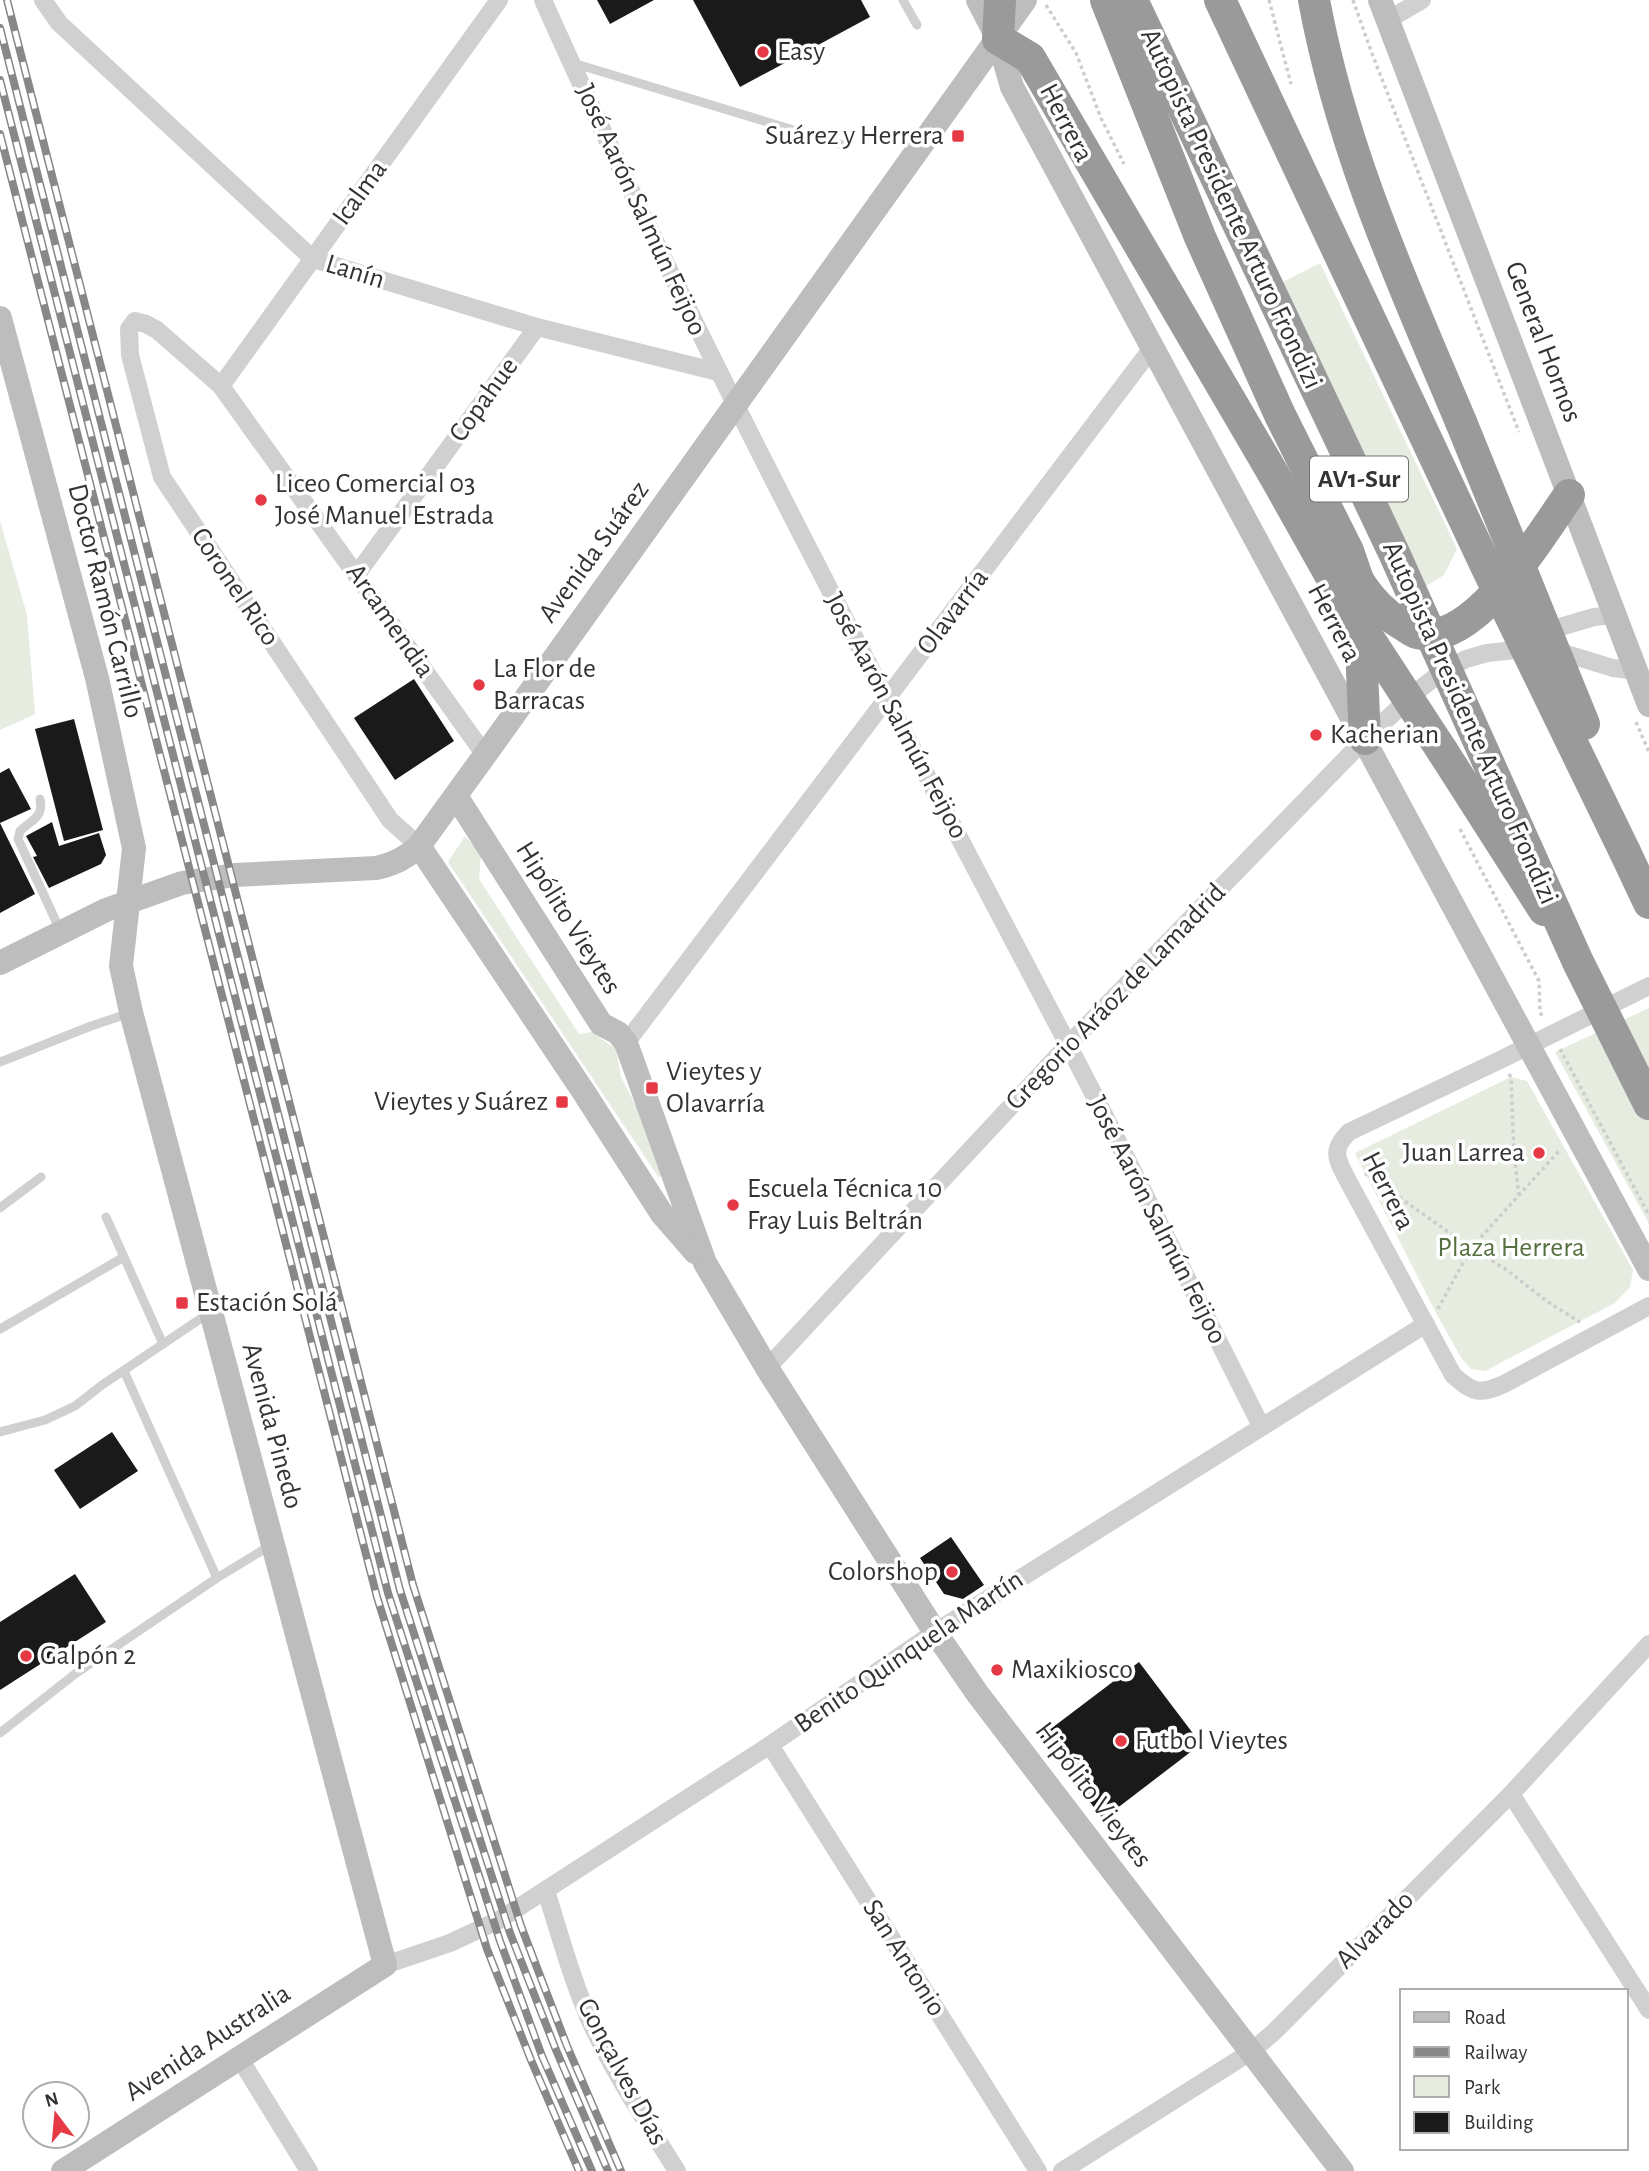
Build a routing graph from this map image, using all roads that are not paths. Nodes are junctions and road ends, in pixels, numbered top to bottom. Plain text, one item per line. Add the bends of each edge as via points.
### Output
1 (43, 0) edge
2 (499, 0) edge
3 (543, 0) edge
4 (903, 0) edge
5 (978, 0) edge
6 (1000, 0) edge
7 (1026, 0) edge
8 (1106, 0) edge
9 (1132, 0) edge
10 (1220, 0) edge
11 (1314, 0) edge
12 (1422, 0) edge
13 (1384, 10) edge
14 (916, 25) dead end
15 (998, 39) junction
16 (571, 62) junction
17 (846, 146) dead end
18 (313, 259) junction
19 (0, 318) edge
20 (537, 327) junction
21 (157, 330) joint
22 (1152, 348) junction
23 (718, 372) junction
24 (220, 386) junction
25 (735, 405) junction
26 (1569, 495) junction
27 (357, 574) junction
28 (1358, 580) junction
29 (1614, 615) junction
30 (1487, 653) junction
31 (1636, 671) junction
32 (886, 699) junction
33 (1649, 705) edge
34 (1365, 740) junction
35 (485, 755) junction
36 (456, 796) junction
37 (40, 799) dead end
38 (419, 846) junction
39 (1625, 852) junction
40 (128, 901) junction
41 (1649, 903) edge
42 (61, 932) junction
43 (1578, 962) junction
44 (0, 963) edge
45 (1649, 986) edge
46 (131, 1012) junction
47 (626, 1043) junction
48 (1068, 1045) junction
49 (1529, 1046) junction
50 (0, 1062) edge
51 (1649, 1104) edge
52 (41, 1177) dead end
53 (0, 1208) edge
54 (106, 1217) dead end
55 (124, 1258) junction
56 (705, 1263) junction
57 (1649, 1269) edge
58 (1649, 1306) edge
59 (211, 1312) junction
60 (1426, 1324) junction
61 (0, 1329) edge
62 (163, 1345) junction
63 (767, 1368) junction
64 (124, 1371) junction
65 (1261, 1426) junction
66 (0, 1432) edge
67 (272, 1544) junction
68 (217, 1578) junction
69 (935, 1632) junction
70 (1649, 1644) edge
71 (0, 1733) edge
72 (770, 1745) junction
73 (1511, 1794) junction
74 (546, 1891) junction
75 (385, 1965) junction
76 (1649, 2010) edge
77 (1252, 2051) junction
78 (240, 2059) junction
79 (63, 2171) edge
80 (309, 2171) edge
81 (677, 2171) edge
82 (1038, 2171) edge
83 (1062, 2171) edge
84 (1342, 2171) edge

1 - 18 street, Lanín via 59,23
2 - 18 street, Icalma
3 - 16 street, José Aarón Salmún Feijoo
4 - 14 lane
5 - 15 main road, Herrera
6 - 15 highway
7 - 15 main road, Avenida Suárez
8 - 28 highway via 1200,237 1280,415 1349,551
9 - 43 highway, Autopista Presidente Arturo Frondizi / AV1-Sur, bridge via 1394,553
10 - 39 highway, AV1-Sur, bridge
11 - 39 highway, bridge via 1332,83 1363,184 1609,789
12 - 13 street
13 - 26 main road, General Hornos
15 - 22 main road, Herrera via 1012,87
15 - 25 main road, Avenida Suárez
15 - 43 highway, bridge via 1030,58 1348,605
16 - 17 lane
16 - 23 street, José Aarón Salmún Feijoo
18 - 20 street, Lanín
18 - 24 street, Icalma
19 - 40 main road, Doctor Ramón Carrillo via 97,678 134,848
20 - 23 street, Lanín
20 - 27 street, Copahue
21 - 24 street, Arcamendia
21 - 38 street, Coronel Rico via 135,321 129,329 130,355 162,477 390,820
22 - 32 street, Olavarría
22 - 34 main road, Herrera
23 - 25 street, José Aarón Salmún Feijoo
24 - 27 street, Arcamendia
25 - 32 street, José Aarón Salmún Feijoo
25 - 35 main road, Avenida Suárez
26 - 28 highway via 1503,586 1456,627 1417,633 1390,617
26 - 29 main road, General Hornos
27 - 35 street, Arcamendia
28 - 34 highway
29 - 30 street, Gregorio Aráoz de Lamadrid via 1526,637
29 - 31 main road, General Hornos
30 - 31 street, Gregorio Aráoz de Lamadrid via 1544,647
30 - 34 street, Gregorio Aráoz de Lamadrid via 1443,671
31 - 33 main road, General Hornos
32 - 47 street, Olavarría
32 - 48 street, José Aarón Salmún Feijoo
34 - 48 street, Gregorio Aráoz de Lamadrid
34 - 49 main road, Herrera
35 - 36 main road, Avenida Suárez
36 - 38 main road, Avenida Suárez
36 - 47 main road, Hipólito Vieytes via 601,1024
37 - 42 lane via 40,814 20,831 18,839
38 - 40 main road, Avenida Suárez via 401,860 376,868 234,875 182,883
38 - 56 main road, Hipólito Vieytes via 662,1214
39 - 41 highway, AV1-Sur
40 - 42 main road, Avenida Suárez
40 - 46 main road, Avenida Pinedo via 121,967
42 - 44 main road, Avenida Suárez
43 - 51 highway, Autopista Presidente Arturo Frondizi / AV1-Sur, bridge
45 - 49 street
46 - 50 lane
46 - 59 main road, Avenida Pinedo
47 - 56 main road, Hipólito Vieytes
48 - 63 street, Gregorio Aráoz de Lamadrid
48 - 65 street, José Aarón Salmún Feijoo
49 - 57 main road, Herrera
49 - 60 street, Herrera via 1349,1132 1337,1146 1338,1164
52 - 53 lane
54 - 55 lane
55 - 61 lane
55 - 62 lane
56 - 63 main road, Hipólito Vieytes
58 - 60 street, Herrera via 1504,1384 1478,1392 1453,1375
59 - 62 lane
59 - 67 main road, Avenida Pinedo
60 - 65 street, Benito Quinquela Martín
62 - 64 lane
63 - 69 main road, Hipólito Vieytes
64 - 66 lane via 59,1415
64 - 68 lane
65 - 69 street, Benito Quinquela Martín
67 - 68 lane
67 - 75 main road, Avenida Pinedo
68 - 71 lane via 75,1674
69 - 72 street, Benito Quinquela Martín
69 - 77 main road, Hipólito Vieytes
70 - 73 street, Alvarado
72 - 74 street, Benito Quinquela Martín
72 - 82 street, San Antonio
73 - 76 street
73 - 77 street, Alvarado
74 - 75 street, Benito Quinquela Martín via 466,1936
74 - 81 street, Gonçalves Días via 593,2026
75 - 78 main road, Avenida Australia
77 - 83 street, Alvarado
77 - 84 main road, Hipólito Vieytes
78 - 79 main road, Avenida Australia
78 - 80 street

